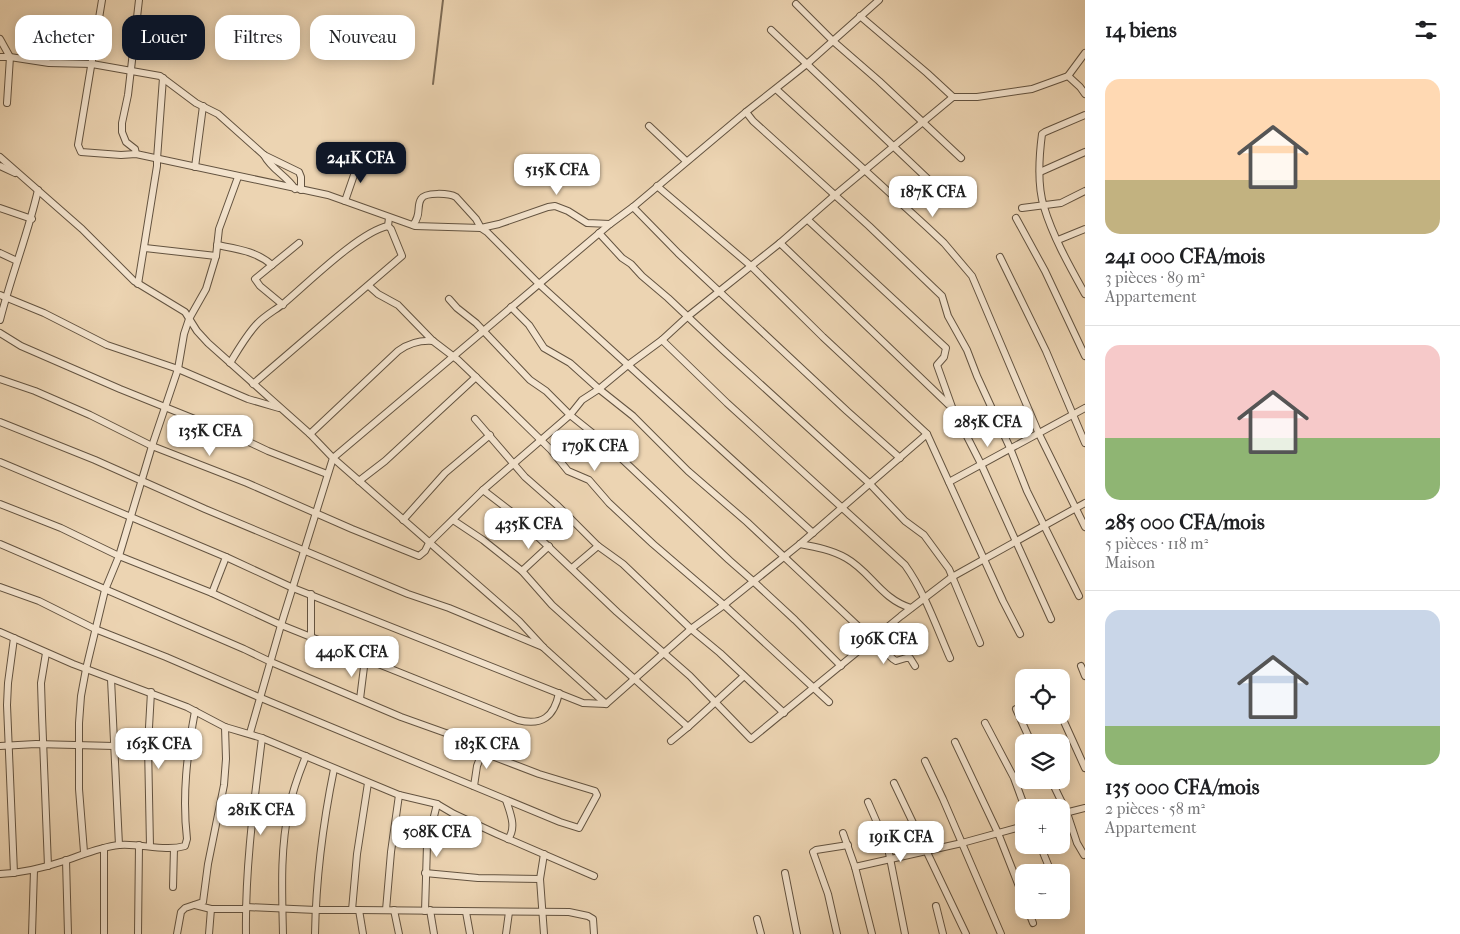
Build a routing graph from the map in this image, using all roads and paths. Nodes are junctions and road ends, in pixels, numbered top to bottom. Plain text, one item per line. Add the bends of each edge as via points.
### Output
1 (102, 0) edge
2 (139, 0) edge
3 (879, 0) edge
4 (796, 4) dead end
5 (860, 16) junction
6 (771, 30) dead end
7 (0, 39) edge
8 (833, 41) junction
9 (1085, 53) edge
10 (0, 57) edge
11 (10, 57) junction
12 (808, 63) junction
13 (92, 64) junction
14 (132, 70) junction
15 (1068, 76) junction
16 (163, 78) junction
17 (776, 89) junction
18 (1085, 94) edge
19 (953, 98) junction
20 (7, 103) dead end
21 (203, 106) junction
22 (746, 112) junction
23 (1085, 115) edge
24 (922, 123) junction
25 (649, 126) dead end
26 (894, 147) junction
27 (1085, 152) edge
28 (136, 154) junction
29 (264, 155) junction
30 (0, 156) edge
31 (157, 158) junction
32 (960, 158) dead end
33 (364, 159) dead end
34 (686, 161) junction
35 (0, 166) edge
36 (195, 167) junction
37 (866, 170) junction
38 (1040, 172) junction
39 (22, 175) junction
40 (238, 177) junction
41 (930, 182) dead end
42 (657, 186) junction
43 (298, 189) junction
44 (38, 190) junction
45 (1085, 190) edge
46 (834, 195) junction
47 (345, 201) junction
48 (633, 206) junction
49 (1043, 206) junction
50 (0, 208) edge
51 (1022, 208) dead end
52 (389, 218) junction
53 (1016, 218) dead end
54 (32, 219) junction
55 (808, 220) junction
56 (610, 224) junction
57 (413, 225) junction
58 (388, 226) junction
59 (481, 228) junction
60 (1085, 229) edge
61 (599, 233) junction
62 (1058, 240) junction
63 (298, 243) dead end
64 (780, 243) junction
65 (217, 245) junction
66 (145, 248) junction
67 (0, 253) edge
68 (216, 256) junction
69 (1000, 257) dead end
70 (17, 261) junction
71 (272, 265) junction
72 (751, 266) junction
73 (138, 284) junction
74 (539, 284) junction
75 (369, 286) junction
76 (719, 292) junction
77 (1085, 294) edge
78 (3, 297) edge
79 (449, 299) dead end
80 (283, 305) junction
81 (511, 307) junction
82 (688, 317) junction
83 (189, 319) junction
84 (0, 320) edge
85 (482, 331) junction
86 (0, 333) edge
87 (662, 340) junction
88 (433, 341) junction
89 (453, 356) junction
90 (1085, 356) edge
91 (230, 363) junction
92 (628, 365) junction
93 (178, 369) junction
94 (476, 377) junction
95 (0, 379) edge
96 (253, 384) junction
97 (599, 389) junction
98 (952, 407) junction
99 (166, 408) junction
100 (281, 408) junction
101 (1085, 408) edge
102 (1072, 414) junction
103 (570, 415) junction
104 (475, 419) dead end
105 (0, 422) edge
106 (310, 434) junction
107 (928, 434) junction
108 (1039, 434) junction
109 (490, 435) junction
110 (540, 440) junction
111 (1085, 443) edge
112 (152, 446) junction
113 (1010, 448) junction
114 (333, 458) junction
115 (900, 458) junction
116 (0, 462) edge
117 (514, 463) junction
118 (981, 464) junction
119 (327, 474) junction
120 (142, 481) junction
121 (359, 482) junction
122 (949, 482) junction
123 (869, 483) junction
124 (483, 490) junction
125 (1085, 503) edge
126 (0, 504) edge
127 (841, 507) junction
128 (1076, 508) junction
129 (316, 513) junction
130 (130, 517) junction
131 (403, 520) junction
132 (453, 520) junction
133 (1043, 525) junction
134 (1085, 527) edge
135 (813, 533) junction
136 (1015, 541) junction
137 (429, 543) junction
138 (0, 544) edge
139 (800, 544) junction
140 (549, 546) junction
141 (598, 546) junction
142 (305, 550) junction
143 (120, 556) junction
144 (226, 557) junction
145 (784, 557) junction
146 (984, 558) junction
147 (572, 568) junction
148 (522, 571) junction
149 (952, 577) junction
150 (754, 581) junction
151 (0, 587) edge
152 (293, 588) junction
153 (105, 590) junction
154 (212, 593) junction
155 (311, 594) junction
156 (1079, 596) dead end
157 (924, 597) junction
158 (724, 605) junction
159 (911, 608) junction
160 (1051, 619) dead end
161 (281, 625) junction
162 (95, 629) junction
163 (691, 629) junction
164 (0, 632) edge
165 (1020, 634) dead end
166 (311, 637) junction
167 (14, 638) junction
168 (872, 639) junction
169 (980, 643) dead end
170 (544, 648) junction
171 (46, 653) junction
172 (664, 653) junction
173 (365, 658) junction
174 (950, 658) dead end
175 (270, 662) junction
176 (841, 666) junction
177 (915, 666) dead end
178 (1081, 666) dead end
179 (86, 669) junction
180 (744, 676) junction
181 (1085, 676) edge
182 (634, 678) junction
183 (111, 679) junction
184 (814, 688) junction
185 (151, 692) junction
186 (558, 693) junction
187 (260, 698) junction
188 (360, 699) junction
189 (716, 702) junction
190 (829, 702) dead end
191 (606, 704) junction
192 (195, 711) junction
193 (784, 713) junction
194 (985, 723) dead end
195 (1065, 724) edge
196 (225, 726) junction
197 (688, 727) junction
198 (250, 733) junction
199 (262, 738) junction
200 (671, 740) dead end
201 (955, 742) dead end
202 (148, 744) junction
203 (43, 745) junction
204 (79, 745) junction
205 (0, 746) edge
206 (114, 746) junction
207 (9, 747) junction
208 (483, 750) junction
209 (306, 756) junction
210 (925, 761) dead end
211 (1085, 768) edge
212 (334, 769) junction
213 (368, 783) junction
214 (894, 783) dead end
215 (474, 786) junction
216 (399, 795) junction
217 (1022, 799) edge
218 (506, 800) junction
219 (868, 802) dead end
220 (437, 804) junction
221 (1085, 808) edge
222 (1070, 812) edge
223 (1070, 827) edge
224 (1015, 828) edge
225 (843, 833) dead end
226 (998, 833) junction
227 (508, 839) junction
228 (962, 843) junction
229 (119, 845) junction
230 (139, 845) junction
231 (848, 845) junction
232 (150, 846) junction
233 (104, 848) junction
234 (174, 848) junction
235 (926, 851) junction
236 (84, 852) junction
237 (544, 854) junction
238 (1084, 855) edge
239 (66, 860) junction
240 (890, 860) junction
241 (48, 866) junction
242 (855, 867) junction
243 (34, 870) junction
244 (14, 873) junction
245 (425, 873) junction
246 (784, 873) dead end
247 (0, 874) edge
248 (594, 876) dead end
249 (1015, 876) edge
250 (540, 879) junction
251 (172, 887) dead end
252 (195, 905) junction
253 (936, 906) dead end
254 (246, 908) junction
255 (211, 909) junction
256 (282, 910) junction
257 (316, 910) junction
258 (352, 910) junction
259 (360, 910) junction
260 (386, 910) junction
261 (394, 910) junction
262 (427, 910) junction
263 (466, 912) junction
264 (509, 912) junction
265 (542, 912) junction
266 (757, 918) dead end
267 (1031, 919) edge
268 (1033, 923) dead end
269 (32, 934) edge
270 (68, 934) edge
271 (104, 934) edge
272 (138, 934) edge
273 (176, 934) edge
274 (209, 934) edge
275 (246, 934) edge
276 (283, 934) edge
277 (316, 934) edge
278 (363, 934) edge
279 (399, 934) edge
280 (434, 934) edge
281 (470, 934) edge
282 (506, 934) edge
283 (544, 934) edge
284 (594, 934) edge
285 (761, 934) edge
286 (797, 934) edge
287 (837, 934) edge
288 (872, 934) edge
289 (905, 934) edge
290 (943, 934) edge
291 (966, 934) edge
292 (1001, 934) edge

1 - 13 street
2 - 14 street
3 - 5 street
4 - 8 street
5 - 8 street
5 - 19 street
6 - 12 street
7 - 11 street
8 - 12 street
8 - 24 street
9 - 15 street
10 - 11 street
11 - 13 street via 49,63
11 - 20 street
12 - 17 street
12 - 26 street
13 - 14 street
13 - 28 street via 78,144 80,151 121,156
14 - 16 street
14 - 28 street via 122,132
15 - 18 street
15 - 19 street via 1032,89
16 - 21 street
16 - 31 street
17 - 22 street
17 - 37 street
19 - 24 street
21 - 29 street via 230,123
21 - 36 street
22 - 34 street
22 - 46 street
23 - 38 street via 1042,134
24 - 26 street
24 - 32 street
25 - 34 street
26 - 37 street
26 - 41 street
27 - 38 street
28 - 31 street
29 - 43 street via 276,171
29 - 43 street via 299,172
30 - 39 street
31 - 36 street
31 - 66 street
33 - 47 street via 354,175
34 - 42 street
35 - 39 street
36 - 40 street
37 - 46 street
37 - 108 street via 944,243 972,276
38 - 49 street
39 - 44 street
40 - 43 street
40 - 65 street via 219,229
42 - 48 street
42 - 72 street
43 - 47 street
44 - 54 street
44 - 73 street
45 - 49 street via 1061,203
46 - 55 street
46 - 113 street via 942,296 948,316 967,350
47 - 52 street
48 - 56 street
48 - 76 street
49 - 51 street
49 - 62 street
50 - 54 street
52 - 57 street
52 - 58 street
53 - 90 street via 1046,271
54 - 70 street
55 - 64 street
55 - 98 street via 944,344 947,352 937,366
56 - 59 street via 587,222 562,208 548,207
56 - 61 street
57 - 59 street
57 - 59 street via 423,197 444,194 456,197
58 - 75 street via 402,256
58 - 80 street via 358,242
59 - 74 street
60 - 62 street
61 - 74 street
61 - 82 street
62 - 77 street
63 - 71 street
64 - 72 street
64 - 98 street
65 - 68 street
65 - 71 street via 251,252
66 - 68 street
66 - 73 street
67 - 70 street
68 - 83 street via 206,289
69 - 102 street via 1046,351
70 - 78 street
71 - 80 street via 255,279
72 - 76 street
72 - 107 street via 823,338
73 - 83 street via 181,309
74 - 81 street
74 - 92 street
75 - 88 street via 398,306
75 - 96 street
76 - 82 street
76 - 115 street
78 - 84 street
78 - 93 street via 44,313 93,339
79 - 85 street
80 - 91 street via 254,327
81 - 85 street
81 - 97 street via 529,325 544,348 570,363
82 - 87 street
82 - 123 street
83 - 91 street
83 - 93 street
85 - 89 street
85 - 103 street
86 - 99 street via 21,346
87 - 92 street
87 - 127 street
88 - 89 street
88 - 106 street via 417,342 398,351
89 - 94 street
89 - 114 street
91 - 96 street
92 - 97 street
92 - 135 street
93 - 99 street
93 - 100 street via 248,399
94 - 110 street
94 - 121 street
95 - 112 street via 90,414
96 - 100 street
97 - 103 street via 582,400
97 - 145 street
98 - 118 street
99 - 112 street
99 - 119 street
100 - 106 street
101 - 102 street
102 - 108 street
102 - 111 street
103 - 110 street
103 - 150 street via 605,442
104 - 109 street
105 - 120 street
106 - 114 street
107 - 115 street
107 - 122 street
108 - 113 street
108 - 128 street
109 - 117 street
109 - 131 street via 445,474
110 - 117 street
110 - 158 street via 568,471 589,480 658,549
112 - 120 street
112 - 129 street
113 - 118 street
113 - 133 street
114 - 119 street
114 - 121 street
115 - 123 street
116 - 130 street
117 - 124 street
117 - 141 street via 524,477
118 - 122 street
118 - 136 street
119 - 129 street
120 - 130 street
120 - 142 street
121 - 131 street
122 - 146 street
123 - 127 street
123 - 149 street via 924,535
124 - 132 street
124 - 140 street
125 - 128 street
126 - 143 street
127 - 135 street
127 - 157 street via 905,565
128 - 133 street
128 - 134 street
129 - 137 street via 418,556
129 - 142 street
130 - 143 street
130 - 144 street
131 - 137 street
132 - 137 street
132 - 148 street
133 - 136 street
133 - 156 street
135 - 139 street
136 - 146 street
136 - 160 street
137 - 170 street via 519,620
138 - 153 street
139 - 145 street
139 - 159 street via 847,558 890,599
140 - 147 street
140 - 148 street
141 - 147 street
141 - 163 street via 623,564
142 - 152 street
142 - 170 street
143 - 153 street
143 - 154 street
144 - 152 street
144 - 154 street
145 - 150 street
145 - 168 street
146 - 149 street
146 - 165 street
147 - 172 street
148 - 182 street via 552,605
149 - 157 street
149 - 169 street
150 - 158 street
150 - 176 street
151 - 162 street via 39,601
152 - 155 street
152 - 161 street
153 - 162 street
153 - 175 street
154 - 161 street
155 - 166 street
155 - 186 street
157 - 159 street
157 - 174 street
158 - 163 street
158 - 184 street
159 - 168 street
161 - 166 street
161 - 175 street
162 - 179 street
162 - 187 street
163 - 172 street
163 - 180 street
164 - 167 street
166 - 173 street
167 - 171 street
167 - 207 street via 8,684
168 - 176 street
168 - 177 street via 896,661 910,658
170 - 191 street
171 - 179 street
171 - 203 street via 41,684
172 - 182 street
172 - 189 street
173 - 186 street via 477,705 527,722 534,723 547,716 557,704
173 - 188 street
175 - 187 street
175 - 188 street
176 - 184 street
178 - 181 street
179 - 183 street
179 - 204 street via 81,696
180 - 189 street
180 - 193 street
182 - 191 street
182 - 197 street
183 - 185 street
183 - 206 street
184 - 190 street
184 - 193 street
185 - 192 street
185 - 202 street
186 - 191 street via 583,704
187 - 198 street
187 - 215 street
188 - 208 street via 471,742
189 - 193 street via 751,739
189 - 197 street
192 - 196 street
192 - 234 street via 187,758 187,839 184,846
194 - 217 street
195 - 211 street
196 - 198 street
196 - 252 street via 226,759 219,812 203,902
197 - 200 street
198 - 199 street
199 - 209 street
199 - 254 street via 252,816
201 - 226 street
202 - 206 street
202 - 232 street
203 - 204 street
203 - 207 street
203 - 241 street
204 - 206 street
204 - 236 street
205 - 207 street
206 - 229 street
207 - 244 street
208 - 215 street
208 - 218 street via 596,795 578,828
209 - 212 street
209 - 256 street via 288,816
210 - 228 street
212 - 213 street
212 - 257 street via 320,856
213 - 216 street
213 - 258 street
214 - 235 street
215 - 218 street
216 - 220 street
216 - 260 street
218 - 227 street via 513,824
219 - 240 street
220 - 227 street
220 - 245 street via 427,845
221 - 222 street
223 - 238 street
224 - 226 street
225 - 231 street
226 - 228 street
226 - 249 street
227 - 237 street
228 - 235 street
228 - 292 street
229 - 230 street
229 - 233 street
230 - 232 street
230 - 272 street
231 - 242 street
231 - 287 street via 813,852 828,894
232 - 234 street
233 - 236 street
233 - 271 street
234 - 251 street
235 - 240 street
235 - 291 street
236 - 239 street
237 - 248 street
237 - 250 street
239 - 241 street
239 - 270 street
240 - 242 street
240 - 289 street
241 - 243 street
242 - 288 street
243 - 244 street
243 - 269 street
244 - 247 street
245 - 250 street
245 - 262 street
246 - 286 street
250 - 265 street
252 - 255 street
252 - 273 street via 181,912
253 - 290 street
254 - 255 street
254 - 256 street
254 - 275 street
255 - 274 street
256 - 257 street
256 - 276 street
257 - 258 street
257 - 277 street
258 - 259 street
259 - 260 street
259 - 278 street
260 - 261 street
261 - 262 street
261 - 279 street
262 - 263 street
262 - 280 street
263 - 264 street
263 - 281 street
264 - 265 street
264 - 282 street
265 - 283 street
265 - 284 street via 588,916 594,919
266 - 285 street
267 - 268 street

